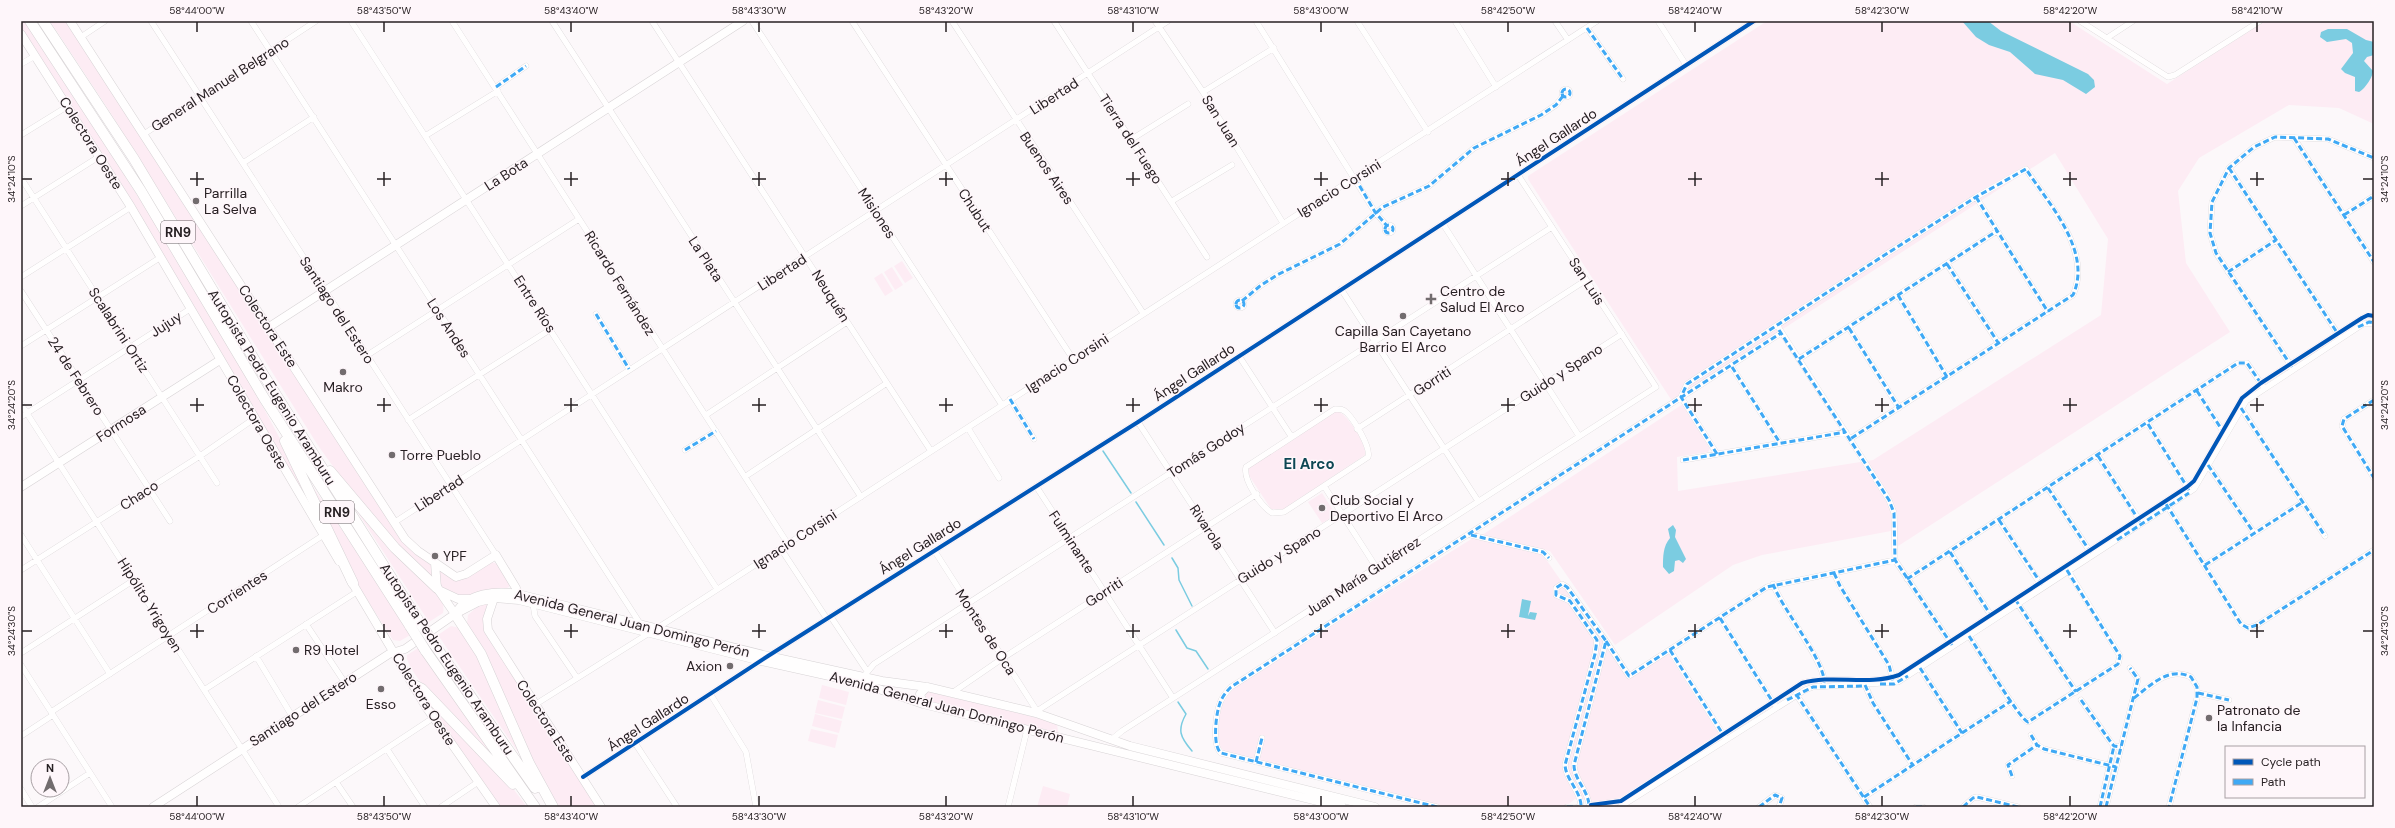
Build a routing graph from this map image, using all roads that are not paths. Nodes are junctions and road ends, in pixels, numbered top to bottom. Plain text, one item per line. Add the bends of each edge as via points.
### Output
1 (30, 21) edge
2 (43, 21) edge
3 (70, 21) edge
4 (105, 21) edge
5 (151, 21) edge
6 (251, 21) edge
7 (316, 21) edge
8 (351, 21) edge
9 (452, 21) edge
10 (552, 21) edge
11 (652, 21) edge
12 (744, 21) edge
13 (752, 21) edge
14 (852, 21) edge
15 (952, 21) edge
16 (1054, 21) edge
17 (1155, 21) edge
18 (1168, 21) edge
19 (1256, 21) edge
20 (1356, 21) edge
21 (1454, 21) edge
22 (1555, 21) edge
23 (1598, 21) edge
24 (1658, 21) edge
25 (1754, 21) edge
26 (2080, 21) edge
27 (2134, 21) edge
28 (2257, 22) edge
29 (1159, 27) junction
30 (1587, 28) junction
31 (21, 34) edge
32 (81, 37) junction
33 (2107, 38) junction
34 (1568, 40) junction
35 (1274, 48) junction
36 (271, 51) junction
37 (35, 56) junction
38 (679, 63) junction
39 (21, 64) edge
40 (1686, 65) junction
41 (526, 66) dead end
42 (1089, 74) junction
43 (1624, 79) dead end
44 (1496, 87) junction
45 (497, 89) junction
46 (1203, 92) junction
47 (1563, 96) dead end
48 (201, 97) junction
49 (1188, 104) dead end
50 (68, 106) junction
51 (609, 108) junction
52 (314, 117) junction
53 (1016, 121) junction
54 (1428, 132) junction
55 (144, 134) junction
56 (21, 135) edge
57 (425, 136) junction
58 (2294, 138) junction
59 (1132, 139) junction
60 (538, 154) junction
61 (100, 156) junction
62 (2374, 158) edge
63 (244, 163) junction
64 (1232, 165) dead end
65 (946, 166) junction
66 (2229, 168) junction
67 (1518, 175) junction
68 (21, 178) edge
69 (1355, 178) junction
70 (2374, 196) edge
71 (1976, 197) junction
72 (34, 198) junction
73 (467, 200) junction
74 (1172, 201) junction
75 (21, 206) edge
76 (131, 207) junction
77 (876, 211) junction
78 (1375, 212) junction
79 (2344, 215) junction
80 (579, 218) junction
81 (1283, 224) junction
82 (1442, 224) junction
83 (1387, 226) dead end
84 (1552, 227) junction
85 (1997, 232) junction
86 (2276, 240) junction
87 (395, 246) junction
88 (66, 248) junction
89 (806, 256) junction
90 (161, 257) junction
91 (1207, 257) dead end
92 (2374, 262) edge
93 (508, 264) junction
94 (1947, 264) junction
95 (2228, 272) junction
96 (1476, 276) junction
97 (21, 277) edge
98 (1586, 280) junction
99 (1341, 289) junction
100 (21, 291) edge
101 (325, 291) junction
102 (1898, 295) junction
103 (97, 297) junction
104 (1242, 301) dead end
105 (734, 302) junction
106 (190, 309) junction
107 (438, 310) junction
108 (2048, 312) junction
109 (1143, 313) junction
110 (596, 314) dead end
111 (2373, 314) edge
112 (848, 322) junction
113 (2372, 322) edge
114 (1777, 325) junction
115 (268, 327) junction
116 (1849, 328) junction
117 (551, 329) junction
118 (46, 330) junction
119 (1511, 330) junction
120 (1781, 333) junction
121 (1622, 334) junction
122 (2338, 334) junction
123 (1374, 341) junction
124 (1999, 344) junction
125 (21, 346) edge
126 (130, 348) junction
127 (662, 348) junction
128 (366, 356) junction
129 (1240, 356) junction
130 (1799, 359) junction
131 (220, 360) junction
132 (1073, 360) junction
133 (777, 367) junction
134 (1732, 367) junction
135 (2292, 367) junction
136 (629, 368) junction
137 (480, 374) junction
138 (1948, 377) junction
139 (79, 380) junction
140 (887, 383) junction
141 (1545, 384) junction
142 (2262, 386) junction
143 (1656, 387) joint
144 (2197, 391) junction
145 (592, 393) junction
146 (1410, 396) junction
147 (162, 397) junction
148 (264, 398) junction
149 (1010, 399) junction
150 (1682, 399) junction
151 (2374, 400) edge
152 (21, 404) edge
153 (1002, 405) junction
154 (1273, 407) junction
155 (1899, 408) junction
156 (2241, 408) junction
157 (27, 413) junction
158 (706, 415) junction
159 (21, 417) edge
160 (255, 418) junction
161 (408, 420) junction
162 (1138, 422) junction
163 (2148, 424) junction
164 (968, 428) junction
165 (817, 429) junction
166 (1357, 429) junction
167 (110, 430) junction
168 (2222, 430) junction
169 (716, 431) junction
170 (1846, 432) junction
171 (1291, 436) junction
172 (1579, 436) junction
173 (521, 439) junction
174 (1034, 439) dead end
175 (1850, 439) junction
176 (1780, 443) junction
177 (308, 445) junction
178 (1444, 449) junction
179 (685, 450) dead end
180 (931, 452) junction
181 (1717, 454) junction
182 (200, 456) junction
183 (2098, 456) junction
184 (1683, 460) dead end
185 (59, 463) junction
186 (2208, 465) junction
187 (1171, 472) junction
188 (746, 476) junction
189 (2374, 476) edge
190 (999, 478) dead end
191 (217, 483) dead end
192 (451, 485) junction
193 (1036, 486) junction
194 (1324, 486) junction
195 (21, 487) edge
196 (149, 488) junction
197 (2048, 488) junction
198 (2189, 490) junction
199 (1257, 494) junction
200 (862, 496) junction
201 (1478, 502) junction
202 (2302, 502) junction
203 (2166, 505) junction
204 (1343, 515) junction
205 (1999, 520) junction
206 (170, 521) dead end
207 (98, 522) junction
208 (395, 522) junction
209 (2140, 522) junction
210 (1206, 526) junction
211 (2254, 533) junction
212 (21, 535) edge
213 (1470, 535) junction
214 (322, 536) junction
215 (2325, 536) dead end
216 (1070, 538) junction
217 (788, 544) junction
218 (781, 549) junction
219 (934, 550) junction
220 (2374, 550) edge
221 (1950, 552) junction
222 (2091, 553) junction
223 (496, 555) junction
224 (1550, 558) dead end
225 (37, 560) junction
226 (1895, 560) junction
227 (434, 563) junction
228 (2205, 565) junction
229 (1376, 567) junction
230 (2067, 569) junction
231 (21, 570) edge
232 (1834, 573) junction
233 (1907, 579) junction
234 (134, 580) junction
235 (1240, 580) junction
236 (1772, 584) junction
237 (2042, 585) junction
238 (355, 587) junction
239 (437, 588) junction
240 (717, 589) junction
241 (1105, 592) junction
242 (495, 596) junction
243 (476, 597) junction
244 (517, 597) junction
245 (2016, 602) junction
246 (533, 604) junction
247 (968, 604) junction
248 (455, 614) junction
249 (1992, 617) junction
250 (829, 618) junction
251 (1720, 618) junction
252 (74, 619) junction
253 (414, 623) junction
254 (306, 624) junction
255 (641, 625) junction
256 (656, 629) junction
257 (648, 633) junction
258 (1274, 633) junction
259 (169, 636) junction
260 (1969, 636) junction
261 (1606, 641) junction
262 (1951, 644) junction
263 (1139, 645) junction
264 (430, 647) junction
265 (1670, 650) junction
266 (394, 652) junction
267 (21, 653) edge
268 (256, 656) junction
269 (768, 656) junction
270 (1003, 658) junction
271 (761, 661) junction
272 (21, 665) edge
273 (1920, 668) junction
274 (2130, 668) dead end
275 (110, 674) junction
276 (865, 674) junction
277 (577, 678) junction
278 (2138, 679) junction
279 (1825, 680) junction
280 (1893, 680) junction
281 (344, 683) junction
282 (414, 686) junction
283 (1865, 686) junction
284 (2149, 686) junction
285 (928, 687) junction
286 (1824, 687) junction
287 (204, 690) junction
288 (2076, 692) junction
289 (952, 693) junction
290 (2198, 693) junction
291 (1796, 694) junction
292 (711, 695) junction
293 (1173, 698) junction
294 (2134, 698) junction
295 (2082, 700) dead end
296 (2229, 700) dead end
297 (2011, 701) junction
298 (536, 704) junction
299 (923, 704) junction
300 (1774, 704) junction
301 (1037, 712) junction
302 (52, 714) junction
303 (292, 716) junction
304 (433, 718) junction
305 (1060, 720) junction
306 (1027, 730) junction
307 (1962, 733) junction
308 (1723, 734) junction
309 (2031, 735) dead end
310 (21, 736) edge
311 (1056, 736) junction
312 (1262, 738) dead end
313 (1726, 739) junction
314 (1111, 740) junction
315 (635, 743) junction
316 (2037, 745) junction
317 (2114, 746) junction
318 (387, 748) junction
319 (2121, 748) junction
320 (242, 749) junction
321 (1256, 762) junction
322 (1912, 764) junction
323 (2113, 766) junction
324 (90, 773) junction
325 (2012, 776) dead end
326 (582, 777) junction
327 (336, 782) junction
328 (478, 782) junction
329 (21, 789) edge
330 (1864, 797) junction
331 (1322, 805) edge
332 (1591, 805) edge
333 (1578, 806) edge
334 (1608, 806) edge
335 (32, 807) edge
336 (38, 807) edge
337 (112, 807) edge
338 (153, 807) edge
339 (280, 807) edge
340 (298, 807) edge
341 (353, 807) edge
342 (425, 807) edge
343 (441, 807) edge
344 (496, 807) edge
345 (531, 807) edge
346 (534, 807) edge
347 (549, 807) edge
348 (553, 807) edge
349 (601, 807) edge
350 (677, 807) edge
351 (756, 807) edge
352 (1008, 807) edge
353 (1342, 807) edge
354 (1375, 807) edge
355 (1437, 807) edge
356 (1567, 807) edge
357 (1620, 807) edge
358 (1759, 807) edge
359 (1779, 807) edge
360 (1870, 807) edge
361 (1916, 807) edge
362 (1923, 807) edge
363 (1963, 807) edge
364 (2018, 807) edge
365 (2100, 807) edge
366 (2106, 807) edge
367 (2169, 807) edge

1 - 148 highway, Autopista Pedro Eugenio Aramburu / RN9 via 141,191
2 - 177 highway, Autopista Pedro Eugenio Aramburu / RN9 via 134,159
3 - 32 street, Colectora Este
4 - 32 street
5 - 48 street, Santiago del Estero
6 - 36 street, Los Andes
7 - 36 street, General Manuel Belgrano
8 - 57 street, Entre Ríos
9 - 45 street, Ricardo Fernández
10 - 51 street, La Plata
11 - 38 street, Neuquén
12 - 38 street, La Bota
13 - 77 street, Misiones
14 - 65 street, Chubut
15 - 53 street, Buenos Aires
16 - 42 street, Tierra del Fuego
17 - 29 street, San Juan
18 - 29 street, Libertad
19 - 35 street
20 - 54 street
21 - 44 street
22 - 34 street
23 - 30 street, Ignacio Corsini
24 - 40 street
25 - 40 street, Ángel Gallardo
26 - 33 street
27 - 33 street
28 - 33 street via 2168,77
29 - 42 street, Libertad
29 - 46 street, San Juan
30 - 34 street, Ignacio Corsini
30 - 43 street
31 - 37 street, Colectora Oeste
32 - 55 street, Colectora Este
34 - 44 street, Ignacio Corsini
35 - 46 street
35 - 69 street
36 - 48 street, General Manuel Belgrano
36 - 52 street, Los Andes
37 - 39 street
37 - 50 street, Colectora Oeste
38 - 51 street, La Bota
38 - 89 street, Neuquén
40 - 67 street, Ángel Gallardo
41 - 45 street
42 - 53 street, Libertad
42 - 59 street, Tierra del Fuego
44 - 54 street, Ignacio Corsini
45 - 57 street
45 - 60 street, Ricardo Fernández
46 - 81 street, San Juan
47 - 78 street via 1541,116 1466,153 1429,186
48 - 55 street, General Manuel Belgrano
48 - 63 street, Santiago del Estero
49 - 59 street
50 - 56 street
50 - 61 street, Colectora Oeste
51 - 60 street, La Bota
51 - 105 street, La Plata
52 - 63 street
52 - 87 street, Los Andes
53 - 65 street, Libertad
53 - 109 street, Buenos Aires
54 - 69 street, Ignacio Corsini
55 - 115 street, Colectora Este
57 - 73 street, Entre Ríos
58 - 62 street via 2334,140
58 - 66 street via 2275,137 2267,140 2243,154
58 - 79 street
59 - 74 street, Tierra del Fuego
60 - 73 street, La Bota
60 - 80 street, Ricardo Fernández
61 - 72 street
61 - 76 street, Colectora Oeste
63 - 101 street, Santiago del Estero
64 - 74 street
65 - 77 street, Libertad
65 - 132 street, Chubut
66 - 86 street
66 - 95 street via 2212,202 2210,221 2210,233 2216,253
67 - 82 street, Ángel Gallardo
67 - 84 street, San Luis
68 - 72 street, Scalabrini Ortiz
69 - 78 street
69 - 81 street, Ignacio Corsini
70 - 79 street
71 - 85 street
71 - 108 street via 2026,169 2069,236 2077,258 2075,290 2068,299
71 - 114 street
72 - 75 street
72 - 88 street, Scalabrini Ortiz
73 - 87 street, La Bota
73 - 93 street, Entre Ríos
74 - 91 street, Tierra del Fuego
76 - 88 street
76 - 90 street, Colectora Oeste
77 - 89 street, Libertad
77 - 153 street, Misiones
78 - 83 street
78 - 104 street via 1340,244 1277,275
79 - 92 street
80 - 93 street
80 - 127 street, Ricardo Fernández
81 - 109 street, Ignacio Corsini
82 - 96 street
82 - 99 street, Ángel Gallardo
84 - 96 street, Tomás Godoy
84 - 98 street, San Luis
85 - 94 street
85 - 108 street
86 - 95 street
86 - 122 street
87 - 101 street, La Bota
87 - 107 street, Los Andes
88 - 97 street
88 - 103 street, Scalabrini Ortiz
89 - 105 street, Libertad
89 - 112 street, Neuquén
90 - 103 street
90 - 106 street, Colectora Oeste
93 - 107 street
93 - 117 street, Entre Ríos
94 - 102 street
94 - 124 street
95 - 135 street
96 - 119 street
96 - 123 street, Tomás Godoy
98 - 119 street, Gorriti
98 - 121 street, San Luis
99 - 123 street
99 - 129 street, Ángel Gallardo
100 - 118 street, 24 de Febrero
101 - 115 street, La Bota
101 - 128 street, Santiago del Estero
102 - 116 street
102 - 138 street
103 - 118 street
103 - 126 street, Scalabrini Ortiz
105 - 127 street, Libertad
105 - 133 street, La Plata
106 - 126 street, Jujuy
106 - 131 street, Colectora Oeste
107 - 128 street
107 - 137 street, Los Andes
108 - 124 street
109 - 132 street, Ignacio Corsini
110 - 136 street
111 - 113 street
111 - 122 street
112 - 133 street
112 - 140 street, Neuquén
113 - 135 street
114 - 120 street
114 - 150 street via 1687,384
115 - 208 street, Colectora Este
116 - 130 street
116 - 155 street
117 - 137 street
117 - 145 street, Entre Ríos
118 - 125 street
118 - 139 street, 24 de Febrero
119 - 141 street
119 - 146 street, Gorriti
120 - 130 street
120 - 134 street
121 - 141 street, Guido y Spano
121 - 143 street, San Luis
122 - 135 street
123 - 146 street
123 - 154 street, Tomás Godoy
124 - 138 street
126 - 139 street, Jujuy
126 - 147 street, Scalabrini Ortiz
127 - 136 street, Libertad
127 - 158 street, Ricardo Fernández
128 - 161 street, Santiago del Estero
129 - 154 street
129 - 162 street, Ángel Gallardo
130 - 170 street
131 - 147 street, Formosa
131 - 160 street, Colectora Oeste
132 - 149 street, Ignacio Corsini
133 - 158 street
133 - 165 street, La Plata
134 - 150 street
134 - 176 street
135 - 142 street
136 - 145 street, Libertad
137 - 161 street
137 - 173 street, Los Andes
138 - 155 street
139 - 157 street, Jujuy
139 - 167 street, 24 de Febrero
140 - 165 street
140 - 180 street, Neuquén
141 - 172 street
141 - 178 street, Guido y Spano
142 - 144 street via 2243,362
142 - 156 street
142 - 168 street via 2242,398
143 - 172 street, Juan María Gutiérrez
144 - 163 street
144 - 168 street
145 - 173 street, Libertad
145 - 240 street, Entre Ríos
146 - 166 street, Gorriti
146 - 178 street
147 - 167 street, Formosa
147 - 182 street, Scalabrini Ortiz
148 - 238 highway
148 - 253 highway, Autopista Pedro Eugenio Aramburu / RN9
149 - 153 street, Ignacio Corsini
149 - 174 street
150 - 181 street
150 - 213 street
151 - 189 street via 2344,419 2342,426
152 - 157 street, Hipólito Yrigoyen
153 - 164 street, Ignacio Corsini
154 - 171 street
154 - 187 street, Tomás Godoy
155 - 175 street
156 - 186 street
156 - 202 street
157 - 159 street, Jujuy
157 - 185 street, Hipólito Yrigoyen
158 - 169 street, Ricardo Fernández
160 - 182 street, Chaco
160 - 214 street, Colectora Oeste
161 - 192 street, Santiago del Estero
162 - 187 street, Rivarola
162 - 193 street, Ángel Gallardo
163 - 183 street
163 - 198 street
164 - 180 street, Ignacio Corsini
164 - 190 street
165 - 188 street
165 - 200 street, La Plata
166 - 171 street via 1347,413 1342,409 1335,409
166 - 194 street via 1368,445 1368,457
167 - 185 street, Formosa
167 - 196 street, 24 de Febrero
168 - 198 street
169 - 179 street
169 - 188 street, Ricardo Fernández
170 - 175 street
170 - 176 street
171 - 199 street via 1246,467 1247,478
172 - 201 street, Juan María Gutiérrez
173 - 192 street, Libertad
173 - 255 street, Los Andes
175 - 226 street via 1892,507
176 - 181 street
177 - 239 highway via 395,548
177 - 253 highway, Autopista Pedro Eugenio Aramburu / RN9
178 - 201 street
178 - 204 street, Guido y Spano
180 - 200 street, Ignacio Corsini
181 - 184 street
182 - 191 street, Scalabrini Ortiz
182 - 196 street, Chaco
183 - 197 street
183 - 209 street
185 - 195 street, Formosa
185 - 207 street, Hipólito Yrigoyen
186 - 198 street
186 - 211 street
187 - 210 street, Rivarola
187 - 216 street, Tomás Godoy
188 - 217 street, Ricardo Fernández
192 - 208 street, Libertad
192 - 223 street, Santiago del Estero
193 - 216 street, Fulminante
193 - 219 street, Ángel Gallardo
194 - 199 street via 1277,514 1269,511
194 - 204 street
196 - 206 street, 24 de Febrero
196 - 207 street, Chaco
197 - 205 street
197 - 222 street
198 - 203 street
199 - 210 street, Gorriti
200 - 217 street, Ignacio Corsini
201 - 229 street, Juan María Gutiérrez
202 - 211 street
202 - 215 street
203 - 209 street
203 - 228 street
204 - 229 street
204 - 235 street, Guido y Spano
205 - 221 street
205 - 237 street
207 - 225 street, Chaco
207 - 234 street, Hipólito Yrigoyen
208 - 227 street, Colectora Este via 409,543
209 - 222 street
210 - 235 street, Rivarola
210 - 241 street, Gorriti
211 - 228 street
212 - 225 street
213 - 224 street via 1543,552
213 - 321 street via 1231,687 1218,708 1217,748 1221,753
214 - 238 street, Colectora Oeste
214 - 259 street, Corrientes
216 - 241 street, Fulminante
216 - 247 street, Tomás Godoy
217 - 218 street, Ignacio Corsini
218 - 240 street, Ignacio Corsini
218 - 250 street
219 - 247 street, Montes de Oca
219 - 250 street, Ángel Gallardo
220 - 228 street via 2257,625 2248,628 2241,624
221 - 233 street
221 - 249 street
222 - 230 street
223 - 227 street, Colectora Este via 466,574 456,577
223 - 244 street, Santiago del Estero
225 - 231 street, Chaco
225 - 252 street
226 - 232 street
226 - 233 street
227 - 239 street
229 - 258 street, Juan María Gutiérrez
230 - 237 street
230 - 288 street via 2120,659 2118,664
232 - 236 street
232 - 280 street via 1889,665
233 - 262 street
234 - 252 street
234 - 259 street, Hipólito Yrigoyen
235 - 258 street, Rivarola
235 - 263 street, Guido y Spano
236 - 251 street
236 - 279 street via 1822,668
237 - 245 street
238 - 254 street
238 - 266 street, Colectora Oeste
239 - 243 street via 458,599
239 - 248 street
240 - 256 street, Ignacio Corsini
241 - 263 street, Fulminante
241 - 270 street, Gorriti
242 - 243 street, Avenida General Juan Domingo Perón
242 - 244 street, Avenida General Juan Domingo Perón
242 - 248 street, Avenida General Juan Domingo Perón
242 - 298 street, Colectora Este via 487,619 488,629
243 - 248 street, Avenida General Juan Domingo Perón via 459,608
244 - 246 street, Avenida General Juan Domingo Perón
244 - 255 street, Avenida General Juan Domingo Perón
245 - 249 street
245 - 288 street
246 - 257 street, Avenida General Juan Domingo Perón
246 - 277 street via 535,616
247 - 270 street, Montes de Oca
247 - 276 street, Tomás Godoy via 874,664
248 - 266 street, Santiago del Estero via 405,649
248 - 348 highway via 483,659 529,763
249 - 260 street
249 - 262 street
250 - 269 street, Ángel Gallardo
250 - 276 street
251 - 265 street
251 - 300 street
252 - 267 street
252 - 275 street
253 - 264 highway, Autopista Pedro Eugenio Aramburu / RN9, bridge
254 - 268 street
254 - 281 street
255 - 256 street, Avenida General Juan Domingo Perón
255 - 257 street, Los Andes
256 - 257 street, Ignacio Corsini
256 - 269 street, Avenida General Juan Domingo Perón
257 - 271 street, Avenida General Juan Domingo Perón
257 - 277 street, Ignacio Corsini
258 - 293 street, Juan María Gutiérrez
259 - 275 street, Corrientes
259 - 287 street, Hipólito Yrigoyen
260 - 262 street
260 - 297 street
261 - 265 street via 1629,676
261 - 332 street via 1574,764 1574,770
261 - 333 street via 1567,587 1562,584 1557,586 1558,597 1570,601 1597,640 1565,765 1580,798
262 - 273 street
262 - 280 street
263 - 293 street, Fulminante
263 - 301 street, Guido y Spano
264 - 346 highway, Autopista Pedro Eugenio Aramburu / RN9
264 - 347 highway, Autopista Pedro Eugenio Aramburu / RN9
265 - 308 street
266 - 281 street, Santiago del Estero
266 - 282 street, Colectora Oeste
268 - 287 street
268 - 303 street
269 - 271 street, Ángel Gallardo
269 - 276 street, Avenida General Juan Domingo Perón
270 - 289 street, Gorriti
270 - 301 street, Montes de Oca
271 - 292 street, Ángel Gallardo
271 - 299 street, Avenida General Juan Domingo Perón via 862,683
272 - 302 street
273 - 280 street
273 - 307 street
274 - 278 street
275 - 302 street, Corrientes
276 - 285 street, Avenida General Juan Domingo Perón
277 - 298 street, Ignacio Corsini
278 - 284 street
278 - 294 street
279 - 280 street
279 - 286 street
279 - 300 street via 1802,683
280 - 283 street
281 - 303 street, Santiago del Estero
282 - 304 street, Colectora Oeste
282 - 345 highway via 422,689
283 - 286 street
283 - 322 street
284 - 290 street via 2176,672 2191,677
284 - 294 street
285 - 289 street, Avenida General Juan Domingo Perón
285 - 299 street via 920,694
286 - 291 street via 1813,687
287 - 320 street, Hipólito Yrigoyen
288 - 297 street via 2028,722
289 - 301 street, Avenida General Juan Domingo Perón
290 - 296 street
290 - 367 street
291 - 300 street
291 - 330 street
292 - 315 street, Ángel Gallardo
292 - 351 street via 746,752
293 - 314 street, Juan María Gutiérrez
294 - 319 street
295 - 317 street
297 - 307 street
298 - 326 street, Colectora Este
299 - 306 street, Avenida General Juan Domingo Perón
300 - 308 street
300 - 313 street
301 - 305 street, Avenida General Juan Domingo Perón
302 - 310 street, Corrientes
302 - 324 street
303 - 320 street, Santiago del Estero
304 - 318 street
304 - 328 street, Colectora Oeste
305 - 311 street via 1063,732
305 - 314 street, Avenida General Juan Domingo Perón
306 - 311 street, Avenida General Juan Domingo Perón
306 - 352 street
307 - 322 street
308 - 313 street
308 - 334 street via 1621,801
309 - 316 street
311 - 331 street, Avenida General Juan Domingo Perón
312 - 321 street
313 - 357 street
314 - 354 street, Avenida General Juan Domingo Perón
315 - 326 street, Ángel Gallardo
315 - 350 street
316 - 323 street
316 - 325 street via 2008,765
317 - 319 street
317 - 323 street
318 - 327 street
318 - 342 street
319 - 323 street
320 - 338 street, Santiago del Estero
320 - 339 street, Hipólito Yrigoyen
321 - 355 street
322 - 330 street
323 - 365 street
323 - 366 street
324 - 336 street
324 - 337 street
326 - 349 street, Colectora Este
327 - 340 street
327 - 341 street
328 - 343 street
328 - 344 street, Colectora Oeste
329 - 335 street
330 - 360 street
331 - 353 street, Avenida General Juan Domingo Perón
332 - 333 street
332 - 334 street
333 - 356 street
358 - 359 street via 1775,795 1782,798
361 - 362 street
363 - 364 street via 1977,797

